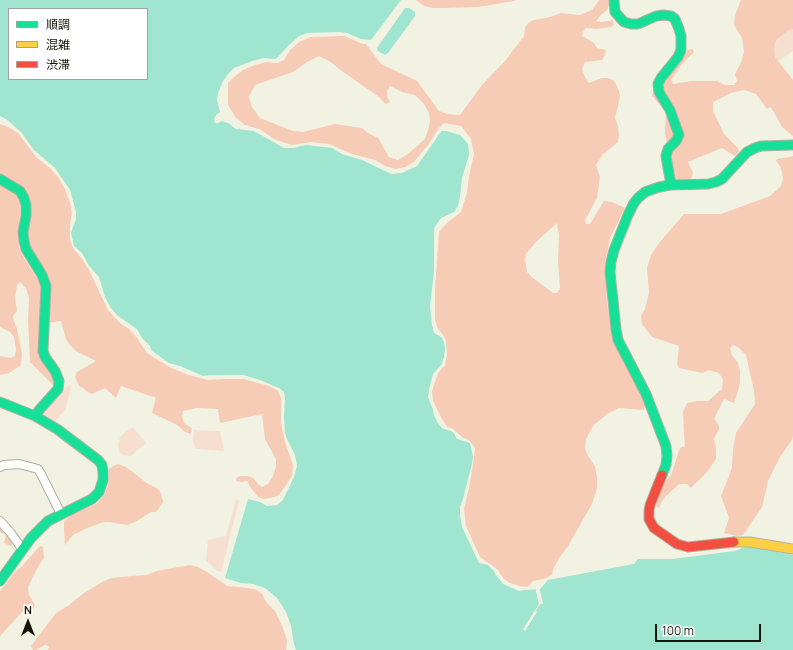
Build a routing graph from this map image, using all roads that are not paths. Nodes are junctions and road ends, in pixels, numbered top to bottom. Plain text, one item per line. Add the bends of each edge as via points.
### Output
1 (614, 0) edge
2 (793, 145) edge
3 (0, 179) edge
4 (671, 185) junction
5 (0, 402) edge
6 (35, 416) junction
7 (0, 468) edge
8 (61, 514) junction
9 (0, 521) edge
10 (793, 549) edge
11 (23, 550) junction
12 (0, 581) edge

1 - 4 street via 615,12 624,22 638,24 656,16 671,16 679,29 681,50 658,84 678,136 666,156
2 - 4 street via 755,148 747,152 722,179 716,182
3 - 6 street via 20,192 24,198 26,216 23,232 26,249 46,286 43,351 59,381 58,389
4 - 10 street via 645,192 634,203 614,250 610,272 618,340 646,394 666,446 666,465 648,511 649,519 654,528 677,544 688,547 750,542
5 - 6 street
6 - 8 street via 57,429 102,465 103,480 99,492 92,499
7 - 8 street via 4,465 19,464 38,469
8 - 11 street via 48,521
9 - 11 street
11 - 12 street

